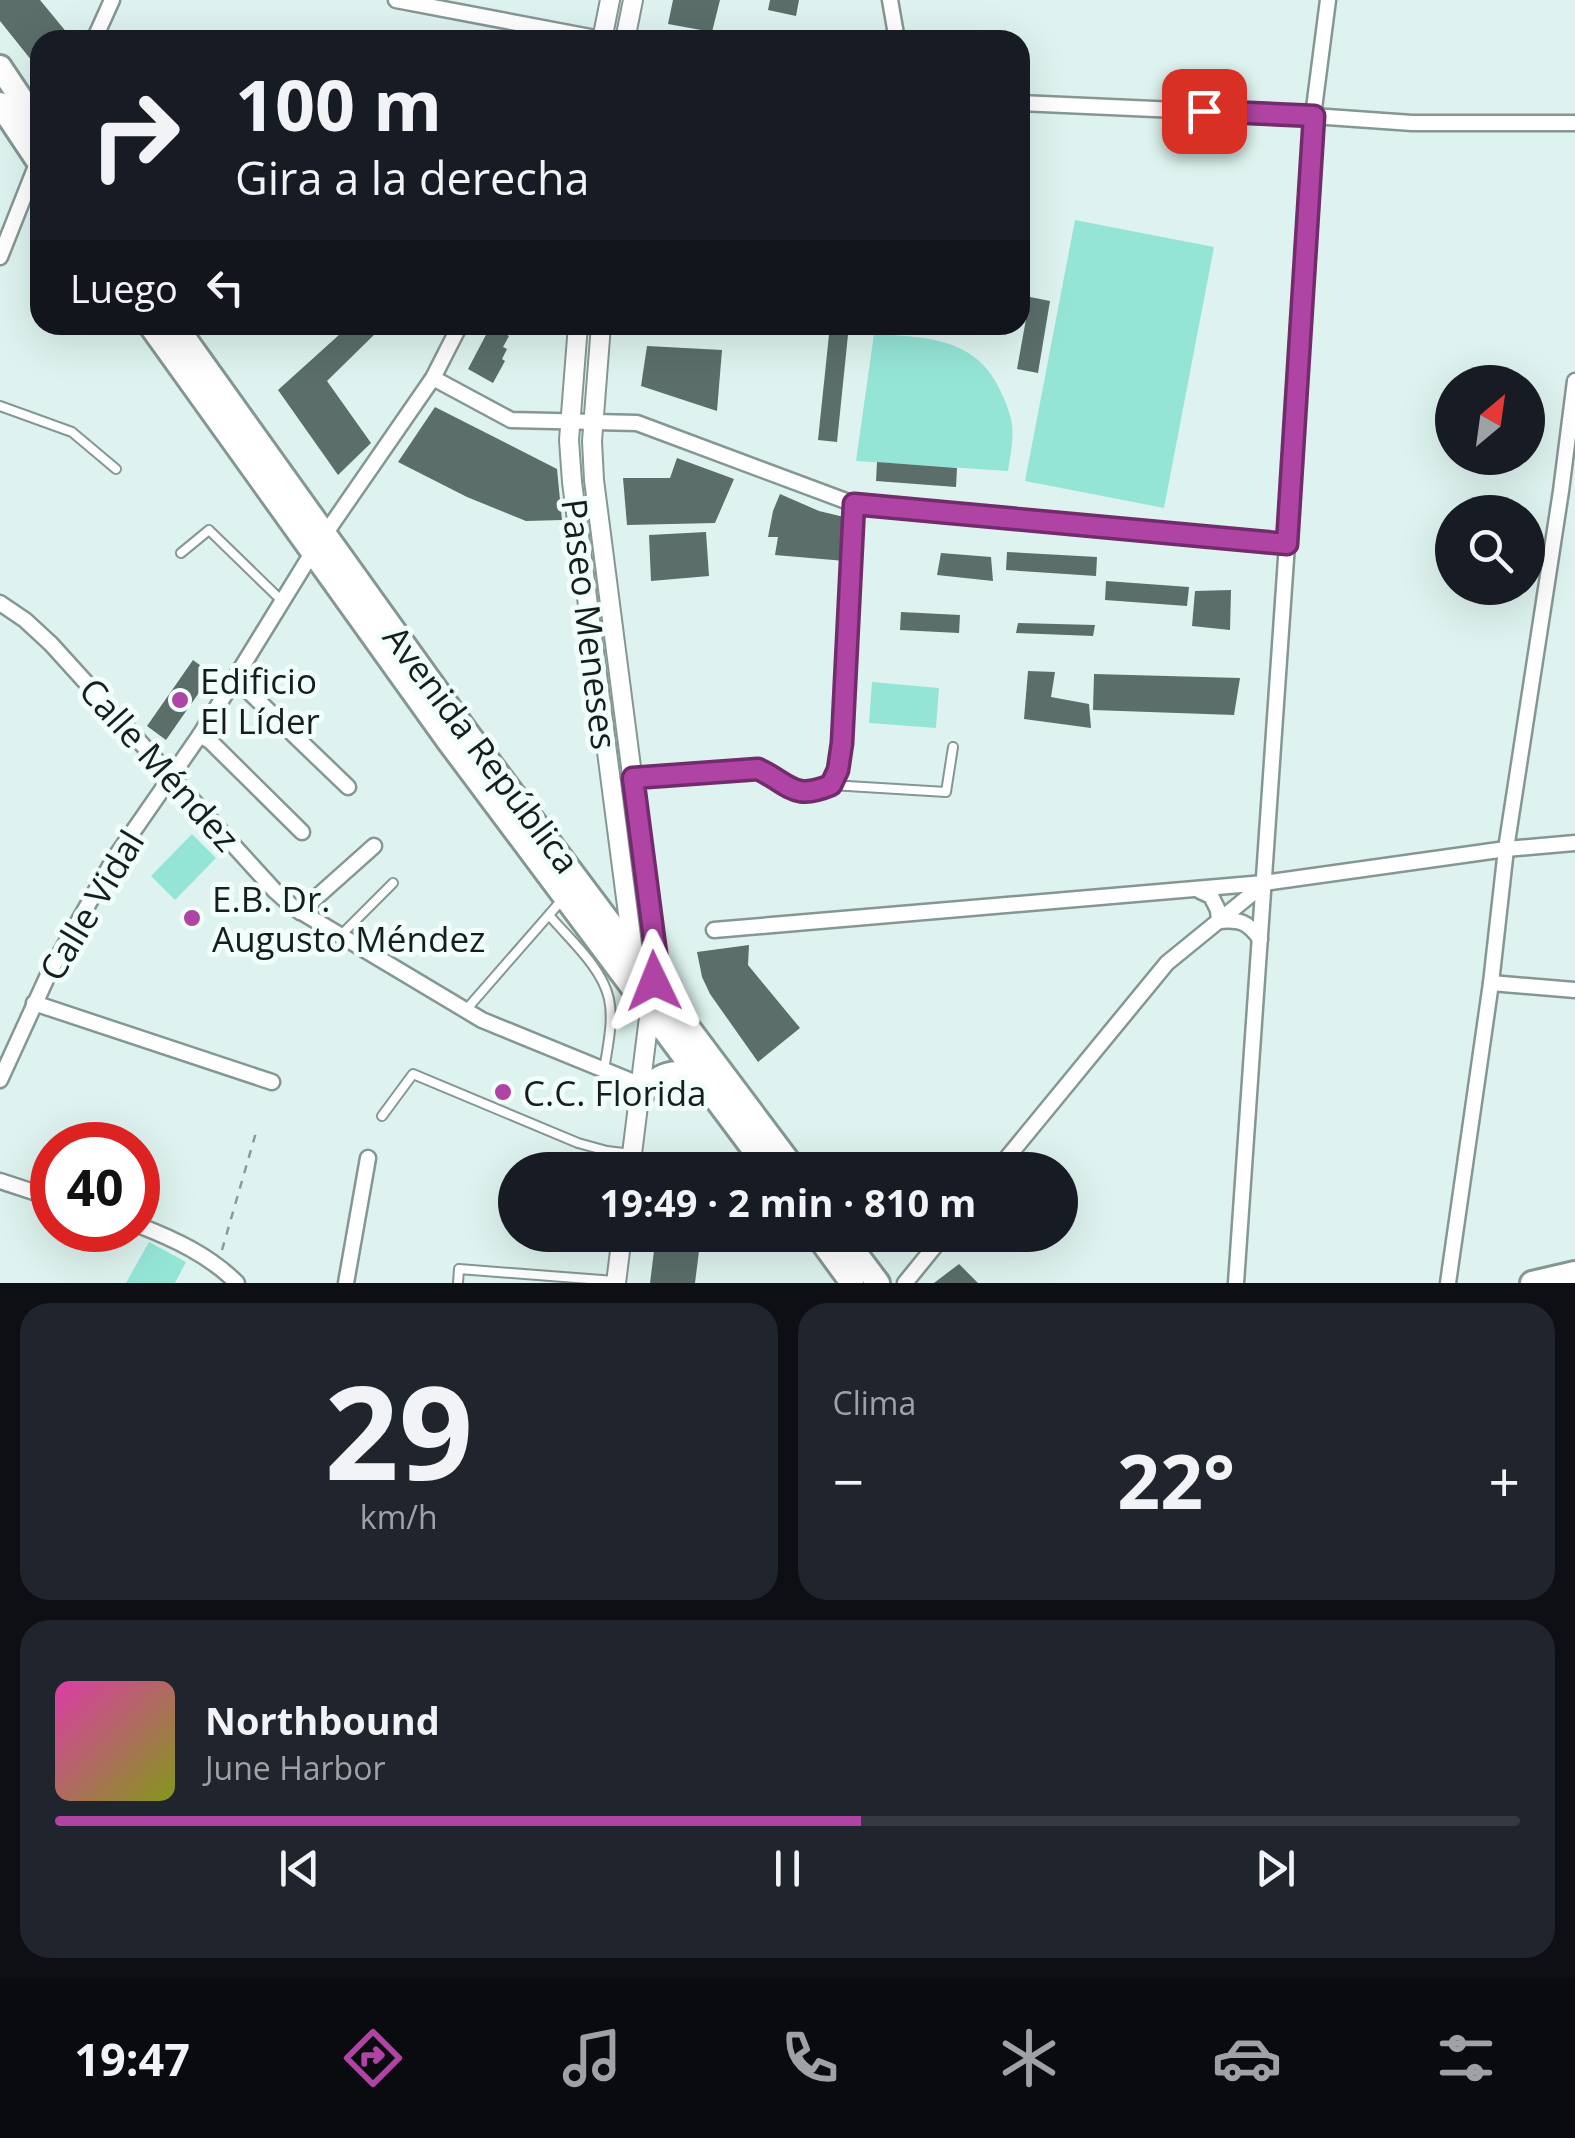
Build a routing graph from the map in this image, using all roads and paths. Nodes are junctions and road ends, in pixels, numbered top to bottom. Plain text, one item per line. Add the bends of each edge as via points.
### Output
1 (112, 0) edge
2 (396, 0) edge
3 (610, 0) edge
4 (633, 0) edge
5 (890, 0) edge
6 (1328, 0) edge
7 (98, 30) edge
8 (551, 30) edge
9 (605, 30) edge
10 (627, 30) edge
11 (895, 30) edge
12 (0, 67) edge
13 (1030, 103) edge
14 (0, 104) edge
15 (30, 112) edge
16 (1314, 116) junction
17 (1575, 123) edge
18 (30, 147) edge
19 (30, 182) edge
20 (0, 256) edge
21 (158, 335) edge
22 (183, 335) edge
23 (455, 335) edge
24 (577, 335) edge
25 (600, 335) edge
26 (434, 378) junction
27 (1575, 380) edge
28 (0, 406) edge
29 (571, 420) junction
30 (594, 422) junction
31 (116, 469) dead end
32 (1568, 490) edge
33 (854, 504) junction
34 (319, 544) junction
35 (1287, 544) junction
36 (182, 553) dead end
37 (282, 601) junction
38 (0, 603) edge
39 (233, 680) junction
40 (200, 734) junction
41 (953, 747) dead end
42 (171, 776) junction
43 (633, 778) junction
44 (831, 785) junction
45 (348, 786) dead end
46 (302, 832) dead end
47 (1575, 843) edge
48 (374, 846) dead end
49 (1506, 849) junction
50 (393, 883) dead end
51 (1264, 884) junction
52 (1198, 890) junction
53 (566, 896) junction
54 (300, 912) junction
55 (549, 916) junction
56 (1218, 921) junction
57 (714, 930) dead end
58 (339, 937) junction
59 (1260, 939) junction
60 (633, 952) junction
61 (654, 981) junction
62 (1491, 983) junction
63 (1575, 990) edge
64 (34, 1003) junction
65 (651, 1010) junction
66 (466, 1011) junction
67 (604, 1070) junction
68 (0, 1080) edge
69 (272, 1082) dead end
70 (707, 1085) junction
71 (640, 1092) junction
72 (382, 1116) dead end
73 (257, 1129) dead end
74 (609, 1152) edge
75 (632, 1152) edge
76 (756, 1152) edge
77 (781, 1152) edge
78 (1012, 1152) edge
79 (368, 1158) dead end
80 (0, 1181) edge
81 (30, 1191) edge
82 (160, 1234) edge
83 (620, 1252) edge
84 (829, 1252) edge
85 (855, 1252) edge
86 (930, 1252) edge
87 (218, 1266) junction
88 (1575, 1273) edge
89 (535, 1279) edge
90 (572, 1280) edge
91 (616, 1282) edge
92 (237, 1283) edge
93 (346, 1283) edge
94 (458, 1283) edge
95 (852, 1283) edge
96 (878, 1283) edge
97 (904, 1283) edge
98 (1236, 1283) edge
99 (1448, 1283) edge
100 (1532, 1283) edge

1 - 7 street
2 - 8 street
3 - 9 street
4 - 10 street
5 - 11 street
6 - 16 street
12 - 15 main road
13 - 16 street
14 - 18 main road
16 - 17 street
16 - 35 street
19 - 20 street
21 - 34 main road, Avenida República
22 - 34 main road, Avenida República
23 - 26 street, Calle Vidal
24 - 29 street, Paseo Meneses
25 - 30 street, Paseo Meneses
26 - 29 street via 511,420
26 - 34 street, Calle Vidal
27 - 32 street
28 - 31 lane via 72,432
29 - 30 street
29 - 60 street, Paseo Meneses via 572,482
30 - 33 street via 637,423
30 - 43 street, Paseo Meneses via 594,480
32 - 49 street
33 - 35 street
33 - 44 street via 842,743
34 - 37 street, Calle Vidal
34 - 53 main road, Avenida República via 449,742
34 - 60 main road, Avenida República
35 - 51 street
36 - 37 lane via 209,530
37 - 39 street, Calle Vidal
38 - 42 street, Calle Méndez via 50,644
39 - 40 street, Calle Vidal
39 - 45 street
40 - 42 street, Calle Vidal
40 - 46 street
41 - 44 lane via 946,792
42 - 54 street, Calle Méndez
42 - 64 street, Calle Vidal via 114,858
43 - 44 street via 758,769 787,788 813,792
43 - 61 street, Paseo Meneses
47 - 49 street
48 - 54 street
49 - 51 street
49 - 62 street
50 - 58 lane
51 - 52 street
51 - 56 street
51 - 59 street
52 - 56 street via 1211,896
52 - 57 street
53 - 55 lane
53 - 65 main road, Avenida República
54 - 58 street, Calle Méndez
55 - 66 lane
55 - 67 lane via 603,982 610,1032
56 - 59 street via 1250,924
56 - 78 street via 1167,963
58 - 66 street, Calle Méndez
59 - 98 street
60 - 61 main road, Avenida República
60 - 65 street, Paseo Meneses
61 - 65 street, Paseo Meneses
61 - 77 main road, Avenida República
62 - 63 street
62 - 99 street
64 - 68 street, Calle Vidal
64 - 69 street
65 - 70 main road, Avenida República
65 - 71 street
66 - 67 street, Calle Méndez
67 - 71 street, Calle Méndez
70 - 71 main road via 690,1074 666,1074
70 - 76 main road, Avenida República
71 - 75 street
72 - 74 lane via 413,1074
73 - 87 path
79 - 93 street
80 - 81 street
82 - 87 street
83 - 91 street
84 - 95 main road
85 - 96 main road
86 - 97 street
87 - 92 street
88 - 100 main road
89 - 90 lane
89 - 94 lane via 459,1269
90 - 91 lane

